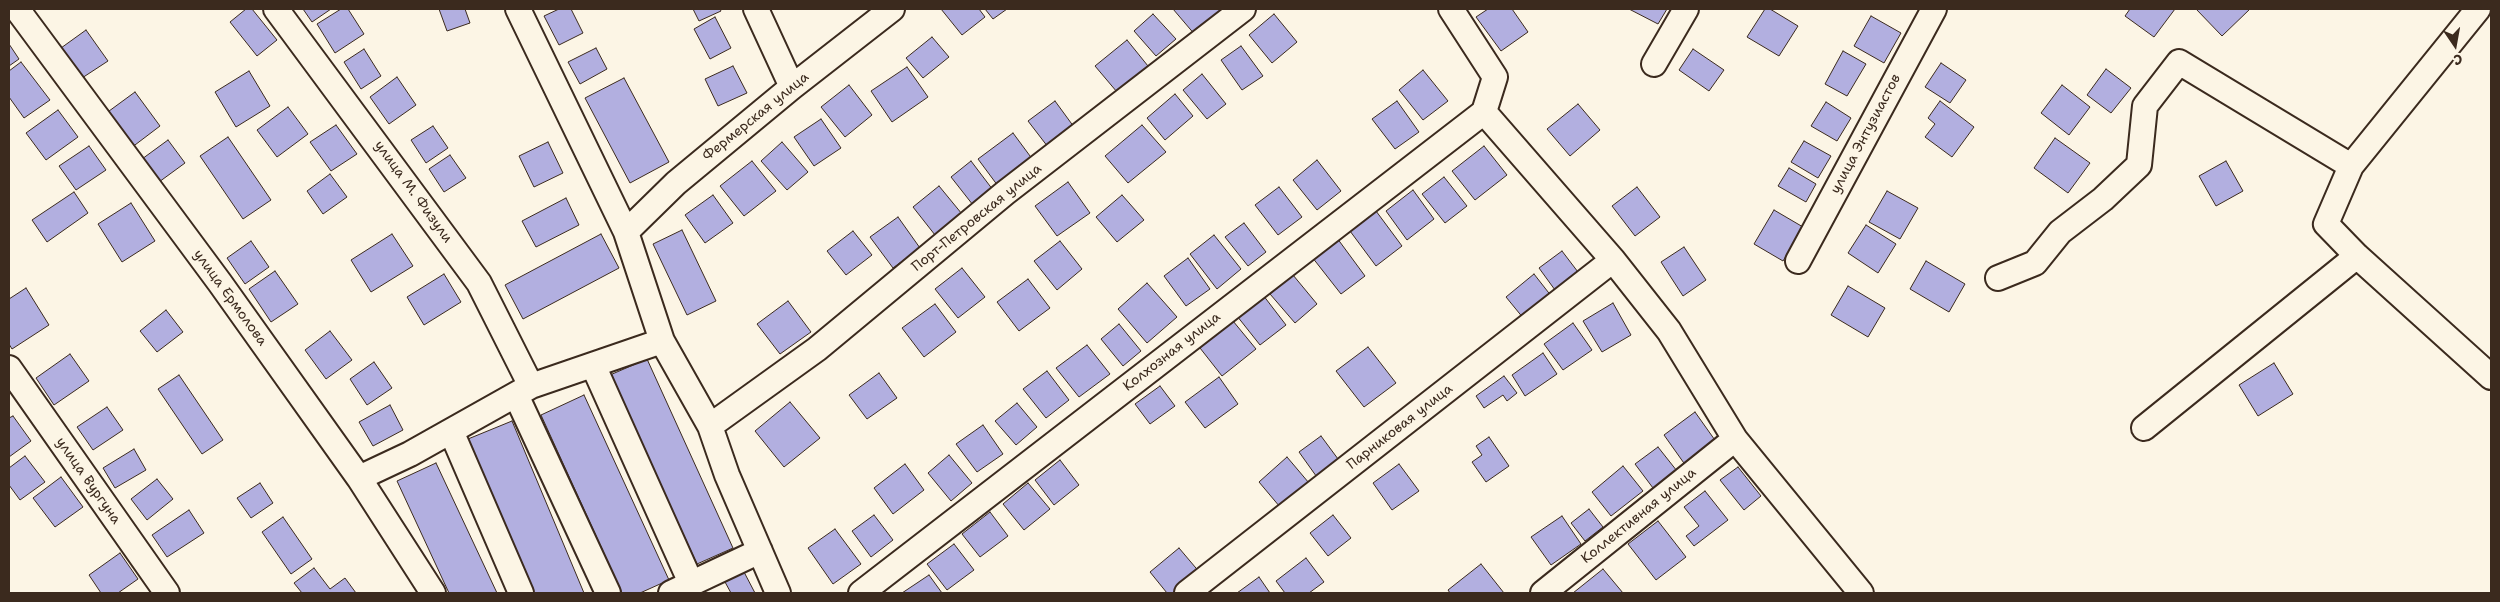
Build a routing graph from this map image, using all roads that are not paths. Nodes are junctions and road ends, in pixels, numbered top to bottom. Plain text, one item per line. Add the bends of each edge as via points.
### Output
1 (17, 9) edge
2 (276, 9) edge
3 (518, 9) edge
4 (756, 9) edge
5 (892, 9) edge
6 (1243, 9) edge
7 (1451, 9) edge
8 (1686, 9) edge
9 (1934, 9) edge
10 (2478, 9) edge
11 (1654, 64) dead end
12 (792, 87) junction
13 (1484, 112) junction
14 (2351, 166) junction
15 (626, 232) junction
16 (2357, 256) junction
17 (1613, 260) junction
18 (1798, 260) dead end
19 (1998, 278) dead end
20 (662, 341) junction
21 (593, 365) junction
22 (9, 368) edge
23 (2491, 377) edge
24 (524, 391) junction
25 (710, 426) junction
26 (2144, 428) dead end
27 (451, 431) junction
28 (1735, 439) junction
29 (359, 478) junction
30 (760, 551) junction
31 (681, 588) edge
32 (167, 593) edge
33 (433, 593) edge
34 (521, 593) edge
35 (608, 593) edge
36 (778, 593) edge
37 (861, 593) edge
38 (1187, 593) edge
39 (1543, 593) edge
40 (1860, 593) edge

1 - 29 street, улица Ермолова via 220,283
2 - 24 street, улица М. Физули via 479,283
3 - 15 street
4 - 12 street
5 - 12 street, Фермерская улица
6 - 25 street, Порт-Петровская улица via 1005,193 817,348
7 - 13 street via 1495,76
8 - 11 street
9 - 18 street, улица Энтузиастов
10 - 14 street
12 - 15 street, Фермерская улица via 676,183
13 - 17 street
13 - 37 street, Колхозная улица
14 - 16 street via 2326,224
14 - 19 street via 2179,62 2145,106 2139,166 2103,200 2060,232 2035,263
15 - 20 street
16 - 23 street
16 - 26 street
17 - 28 street via 1669,331
17 - 38 street, Парниковая улица
20 - 21 street
20 - 25 street
21 - 24 street
21 - 31 street
22 - 32 street, улица Вургуна
24 - 27 street
24 - 35 street, улица М. Физули
25 - 30 street
27 - 29 street
27 - 34 street
28 - 39 street, Коллективная улица
28 - 40 street
29 - 33 street, улица Ермолова
30 - 31 street
30 - 36 street

